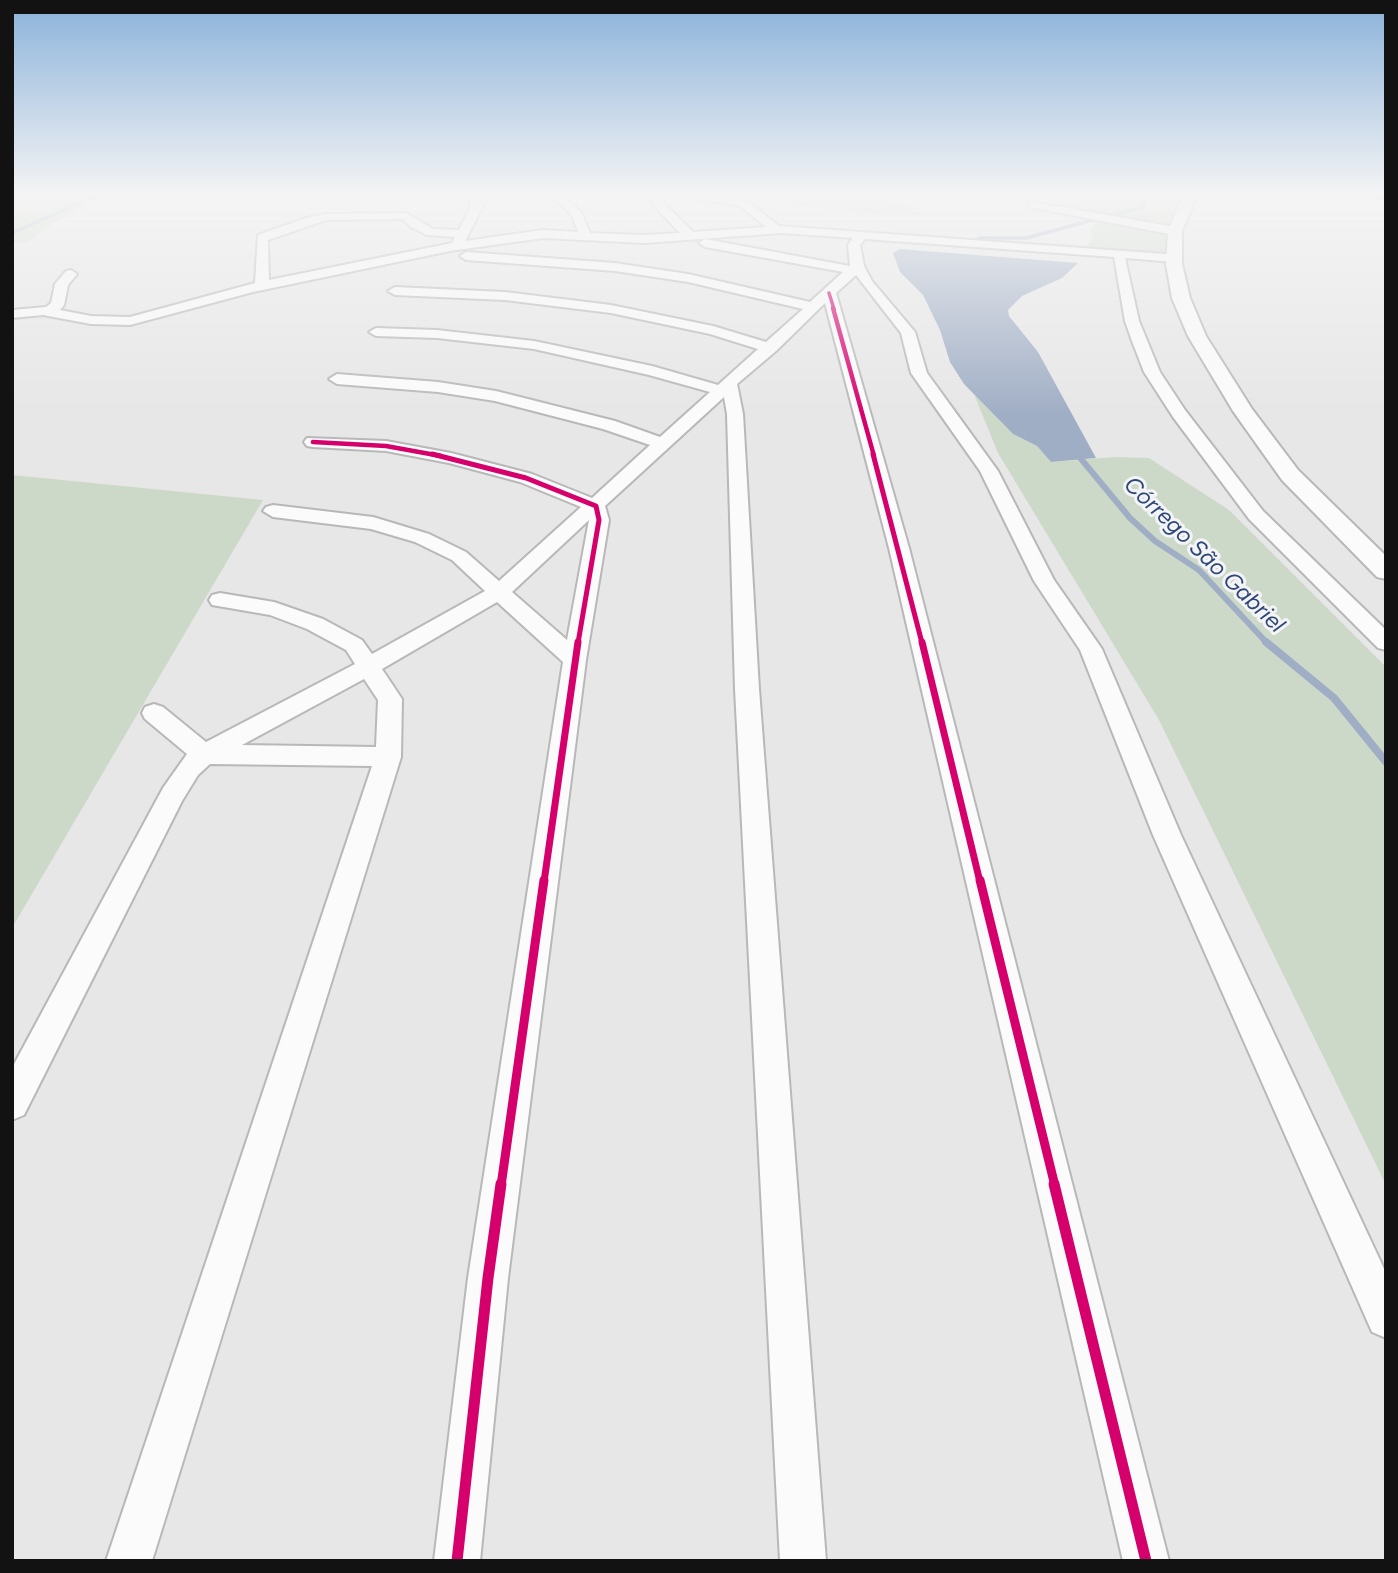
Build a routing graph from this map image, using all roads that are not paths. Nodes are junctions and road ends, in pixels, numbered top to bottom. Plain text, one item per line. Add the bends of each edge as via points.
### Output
1 (262, 266) edge
2 (355, 266) edge
3 (607, 266) edge
4 (845, 266) edge
5 (1121, 266) edge
6 (1176, 266) edge
7 (855, 268) junction
8 (71, 274) dead end
9 (262, 285) junction
10 (395, 291) dead end
11 (822, 300) junction
12 (49, 312) junction
13 (12, 314) edge
14 (376, 332) dead end
15 (771, 348) junction
16 (338, 379) dead end
17 (724, 387) junction
18 (313, 442) dead end
19 (664, 444) junction
20 (596, 506) junction
21 (273, 511) dead end
22 (1386, 571) edge
23 (500, 591) junction
24 (220, 600) dead end
25 (1386, 643) edge
26 (575, 660) junction
27 (369, 666) junction
28 (154, 713) dead end
29 (204, 754) junction
30 (388, 757) junction
31 (12, 1102) edge
32 (1386, 1318) edge
33 (129, 1561) edge
34 (457, 1561) edge
35 (803, 1561) edge
36 (1146, 1561) edge

1 - 9 street
2 - 9 street
3 - 11 street
4 - 7 street
5 - 25 street via 1139,341 1152,372 1179,413 1256,515
6 - 22 main road via 1181,298 1197,337 1243,411 1290,475
7 - 11 street
7 - 32 street via 908,332 919,373 989,471 1044,581 1091,649 1167,835
8 - 12 street
9 - 12 street via 130,321
10 - 15 street via 505,296 611,309 713,330
11 - 15 street
11 - 36 street via 898,548
12 - 13 street
14 - 17 street via 534,345
15 - 17 street
16 - 19 street via 496,396
17 - 19 street
17 - 35 street via 736,414 747,689
18 - 20 street via 386,446 451,458 526,478
19 - 20 street
20 - 23 street
20 - 26 street via 599,520
21 - 23 street via 373,523 422,538 459,556
23 - 26 street
23 - 27 street
24 - 27 street via 274,609 314,624 354,645
26 - 34 street via 488,1278
27 - 29 street
27 - 30 street via 390,699
28 - 29 street
29 - 30 street
29 - 31 street via 172,795
30 - 33 street

